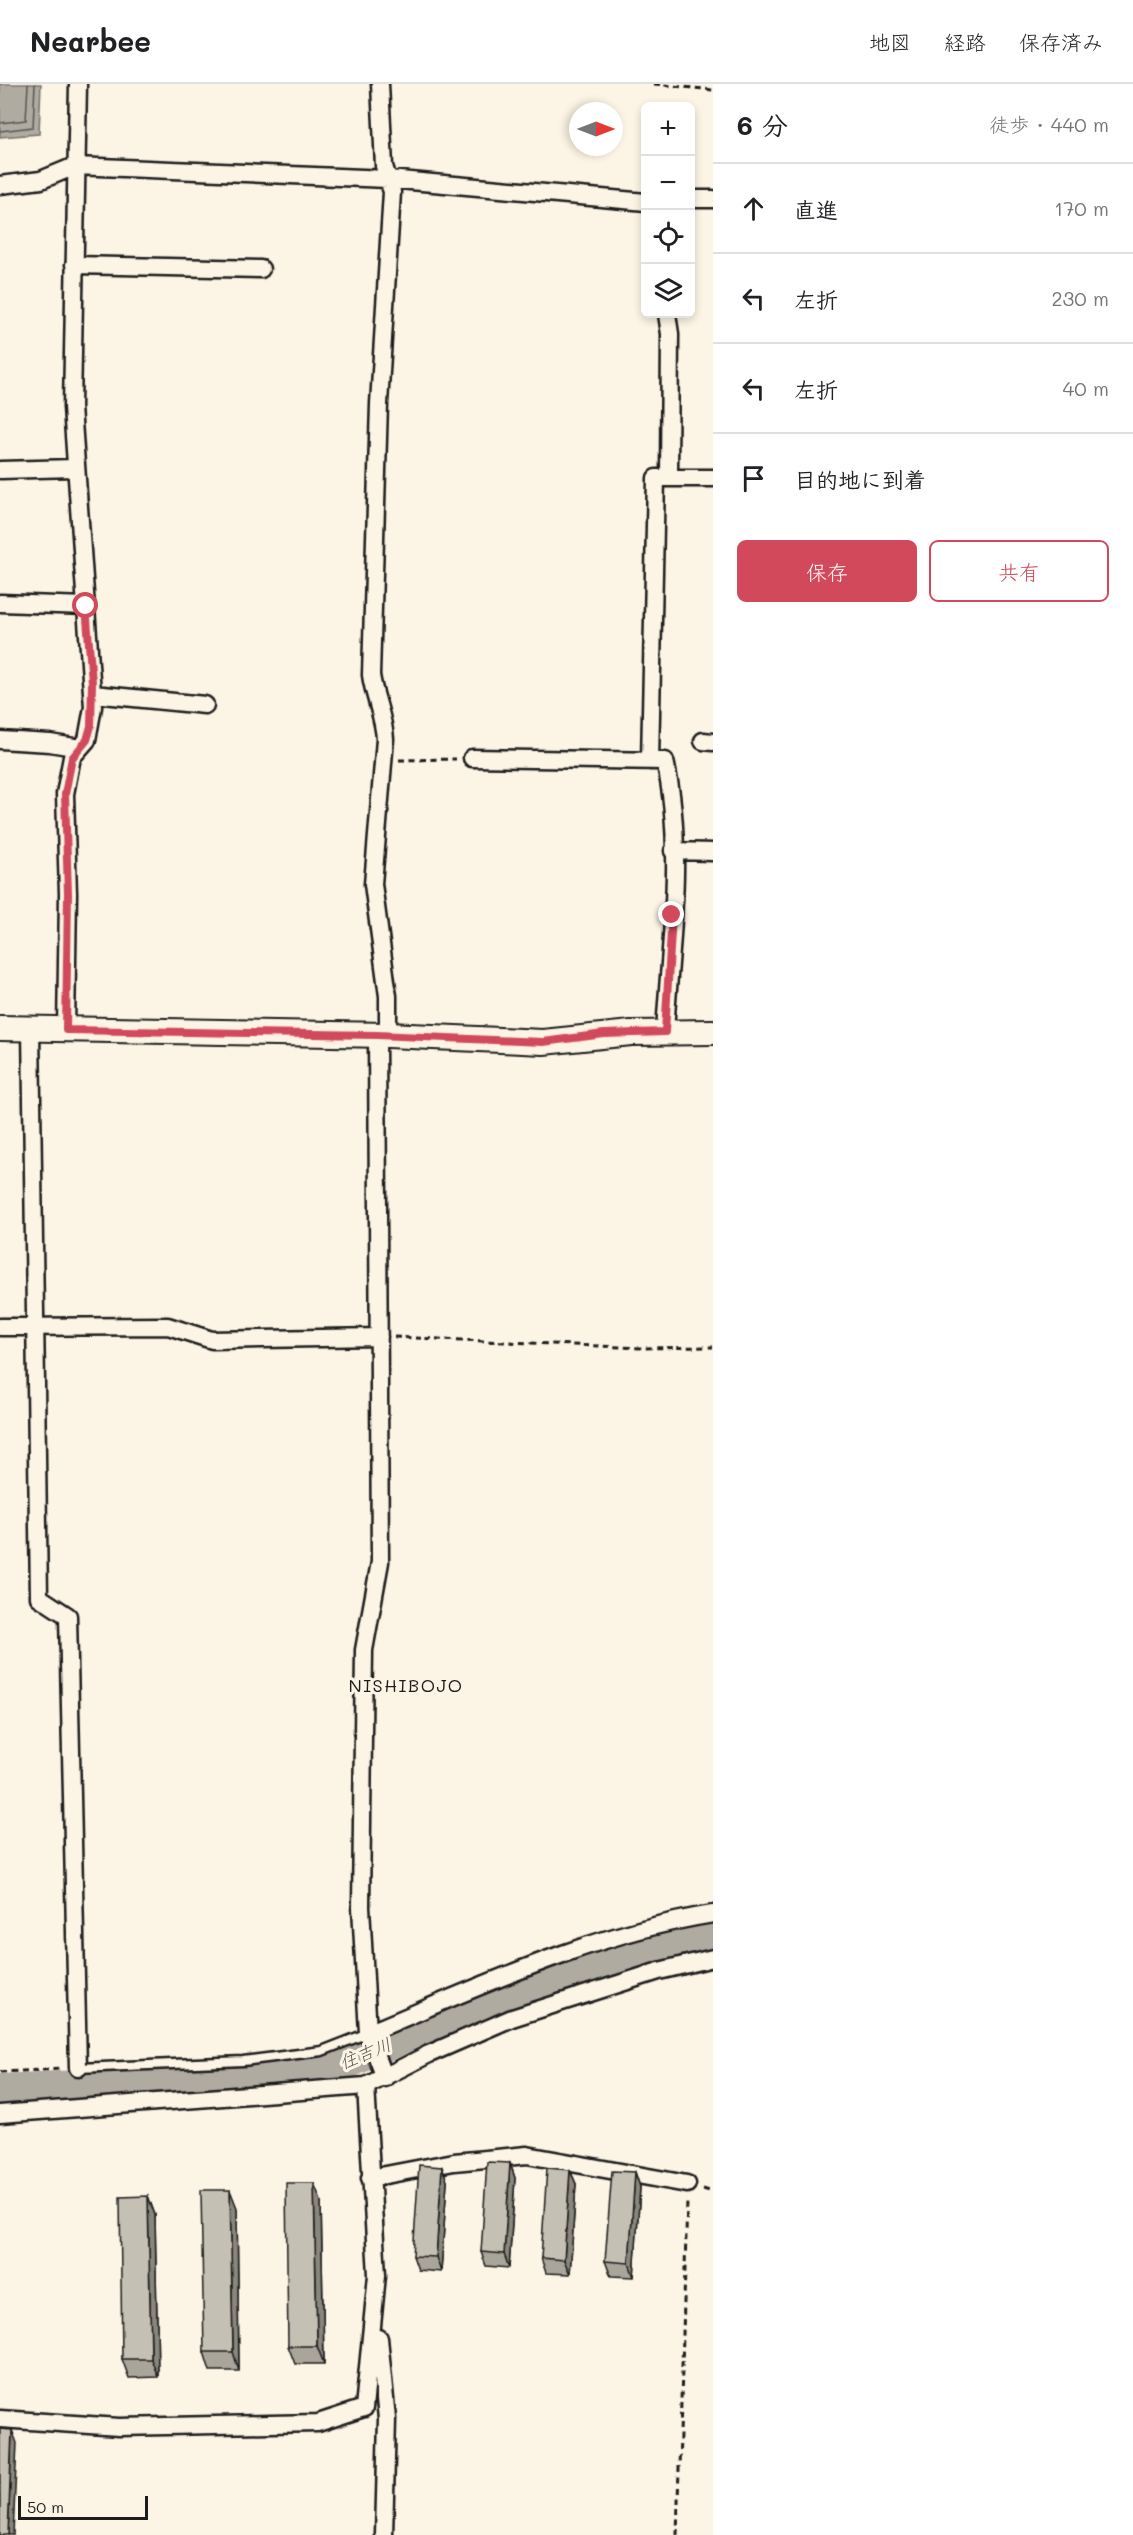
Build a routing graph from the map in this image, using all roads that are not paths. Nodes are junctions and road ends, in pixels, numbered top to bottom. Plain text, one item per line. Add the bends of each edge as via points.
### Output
1 (78, 84) edge
2 (380, 84) edge
3 (75, 166) junction
4 (388, 179) junction
5 (0, 185) edge
6 (695, 199) edge
7 (713, 199) edge
8 (641, 202) edge
9 (74, 265) junction
10 (261, 269) dead end
11 (668, 318) edge
12 (75, 468) junction
13 (0, 470) edge
14 (669, 478) junction
15 (713, 478) edge
16 (0, 603) edge
17 (86, 606) junction
18 (93, 694) junction
19 (205, 705) dead end
20 (0, 740) edge
21 (80, 748) junction
22 (472, 758) road end
23 (650, 760) junction
24 (673, 851) junction
25 (713, 852) edge
26 (0, 1028) edge
27 (31, 1029) junction
28 (66, 1030) junction
29 (665, 1032) junction
30 (713, 1032) edge
31 (382, 1035) junction
32 (0, 1327) edge
33 (35, 1328) junction
34 (380, 1337) junction
35 (713, 1914) edge
36 (713, 1958) edge
37 (368, 2033) junction
38 (78, 2068) joint
39 (385, 2078) junction
40 (366, 2086) junction
41 (0, 2114) edge
42 (370, 2178) junction
43 (687, 2184) road end
44 (375, 2304) junction
45 (0, 2419) edge
46 (384, 2535) edge

1 - 3 street
2 - 4 street
3 - 4 street
3 - 5 street via 41,180
3 - 9 street
4 - 8 street
4 - 31 street via 392,192 378,444 371,675 384,723 373,884 388,996
6 - 7 street
9 - 10 street
9 - 12 street
11 - 14 street
12 - 13 street
12 - 17 street
14 - 15 street
14 - 23 street via 656,478
16 - 17 street
17 - 18 street
18 - 19 street
18 - 21 street via 91,726
20 - 21 street
21 - 28 street via 72,758 65,794
22 - 23 street
23 - 24 street via 665,761 673,813
24 - 25 street
24 - 29 street
26 - 27 main road
27 - 28 main road
27 - 33 street
28 - 31 main road
29 - 30 main road
29 - 31 main road via 543,1042
31 - 34 street
32 - 33 street
33 - 34 street via 168,1326 212,1340
33 - 38 street via 39,1597 68,1616
34 - 37 street via 380,1562 364,1650 361,1907
35 - 37 street via 641,1930 531,1966
36 - 39 street via 658,1971 512,2018
37 - 38 lane via 322,2051 255,2060
37 - 39 street
39 - 40 street
40 - 41 street
40 - 42 street
42 - 43 street via 454,2162 527,2155
42 - 44 street via 377,2275
44 - 45 street via 364,2408 318,2423 119,2427
44 - 46 street via 387,2419

